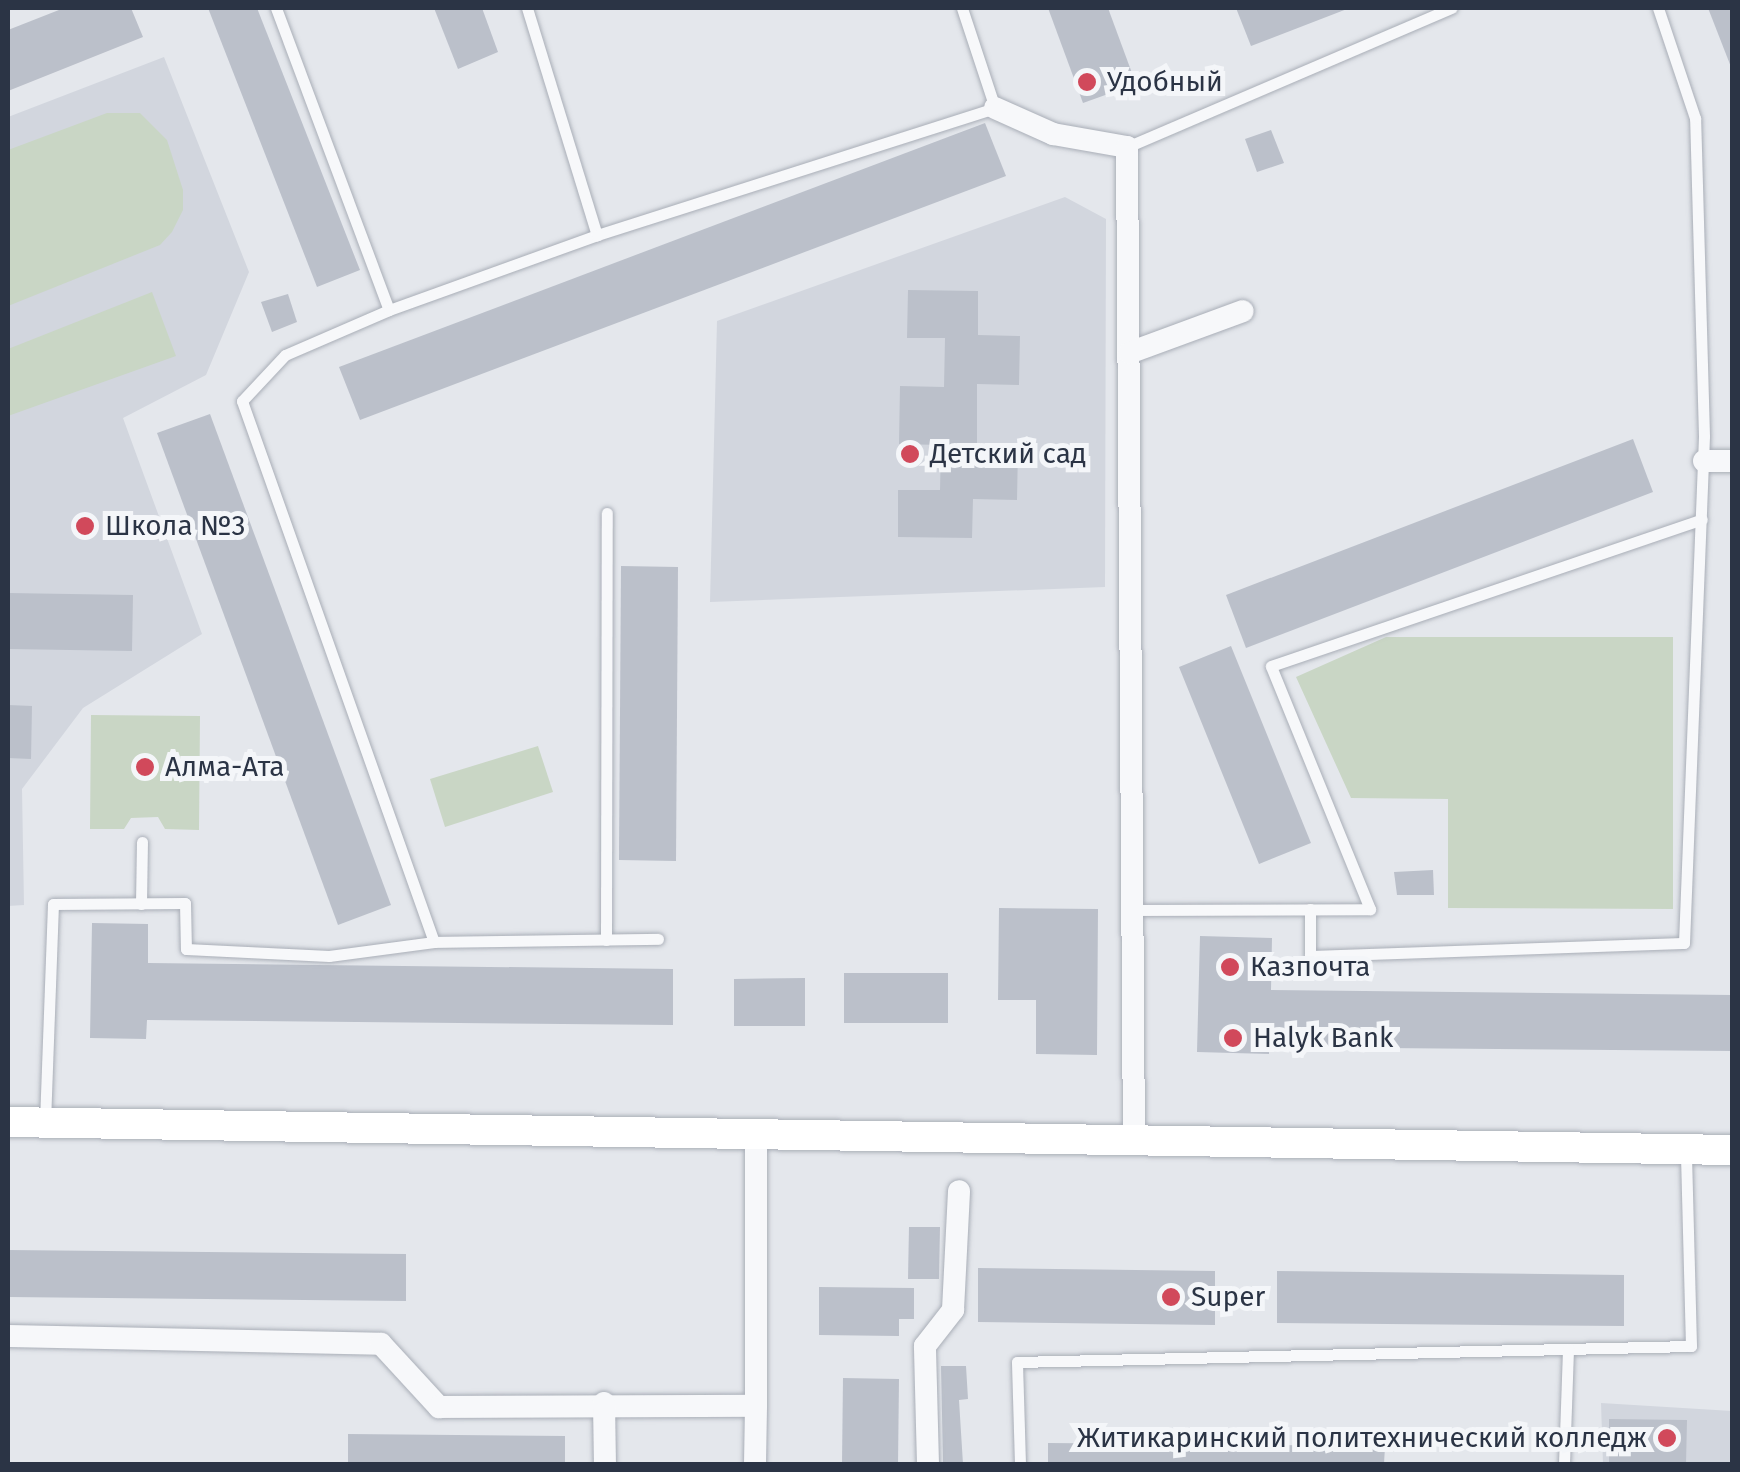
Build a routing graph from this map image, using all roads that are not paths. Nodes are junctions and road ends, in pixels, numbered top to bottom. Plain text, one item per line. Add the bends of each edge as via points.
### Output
1 (276, 8) edge
2 (527, 8) edge
3 (962, 8) edge
4 (1452, 8) edge
5 (1658, 8) edge
6 (995, 108) junction
7 (1127, 147) junction
8 (597, 235) junction
9 (389, 310) junction
10 (1243, 310) dead end
11 (1129, 352) junction
12 (1732, 461) edge
13 (1704, 462) junction
14 (607, 513) dead end
15 (1702, 519) junction
16 (142, 842) dead end
17 (140, 904) junction
18 (1310, 909) junction
19 (1136, 910) junction
20 (658, 939) dead end
21 (606, 940) junction
22 (434, 942) junction
23 (8, 1122) edge
24 (46, 1122) junction
25 (756, 1135) junction
26 (1134, 1141) junction
27 (1732, 1150) edge
28 (1686, 1151) junction
29 (959, 1191) dead end
30 (8, 1336) edge
31 (1568, 1349) junction
32 (604, 1403) junction
33 (756, 1406) junction
34 (605, 1464) edge
35 (755, 1464) edge
36 (928, 1464) edge
37 (1020, 1464) edge
38 (1564, 1464) edge

1 - 9 lane
2 - 8 lane
3 - 6 lane
4 - 7 lane
5 - 13 lane via 1695,118
6 - 7 street via 1052,134
6 - 8 lane
7 - 11 street
8 - 9 lane
9 - 22 lane via 285,355 242,401
10 - 11 street
11 - 19 street
12 - 13 street
13 - 15 lane
14 - 21 lane
15 - 18 lane via 1272,666 1370,909
15 - 18 lane via 1684,942 1310,956
16 - 17 lane
17 - 22 lane via 185,903 186,949 329,956
17 - 24 lane via 53,904
18 - 19 lane
19 - 26 street
20 - 21 lane
21 - 22 lane
23 - 24 street
24 - 25 street
25 - 26 street
25 - 33 street
26 - 28 street
27 - 28 street
28 - 31 lane via 1692,1346
29 - 36 street via 952,1310 924,1346
30 - 32 street via 381,1344 439,1407
31 - 37 lane via 1018,1362
31 - 38 lane
32 - 33 street
32 - 34 street
33 - 35 street

